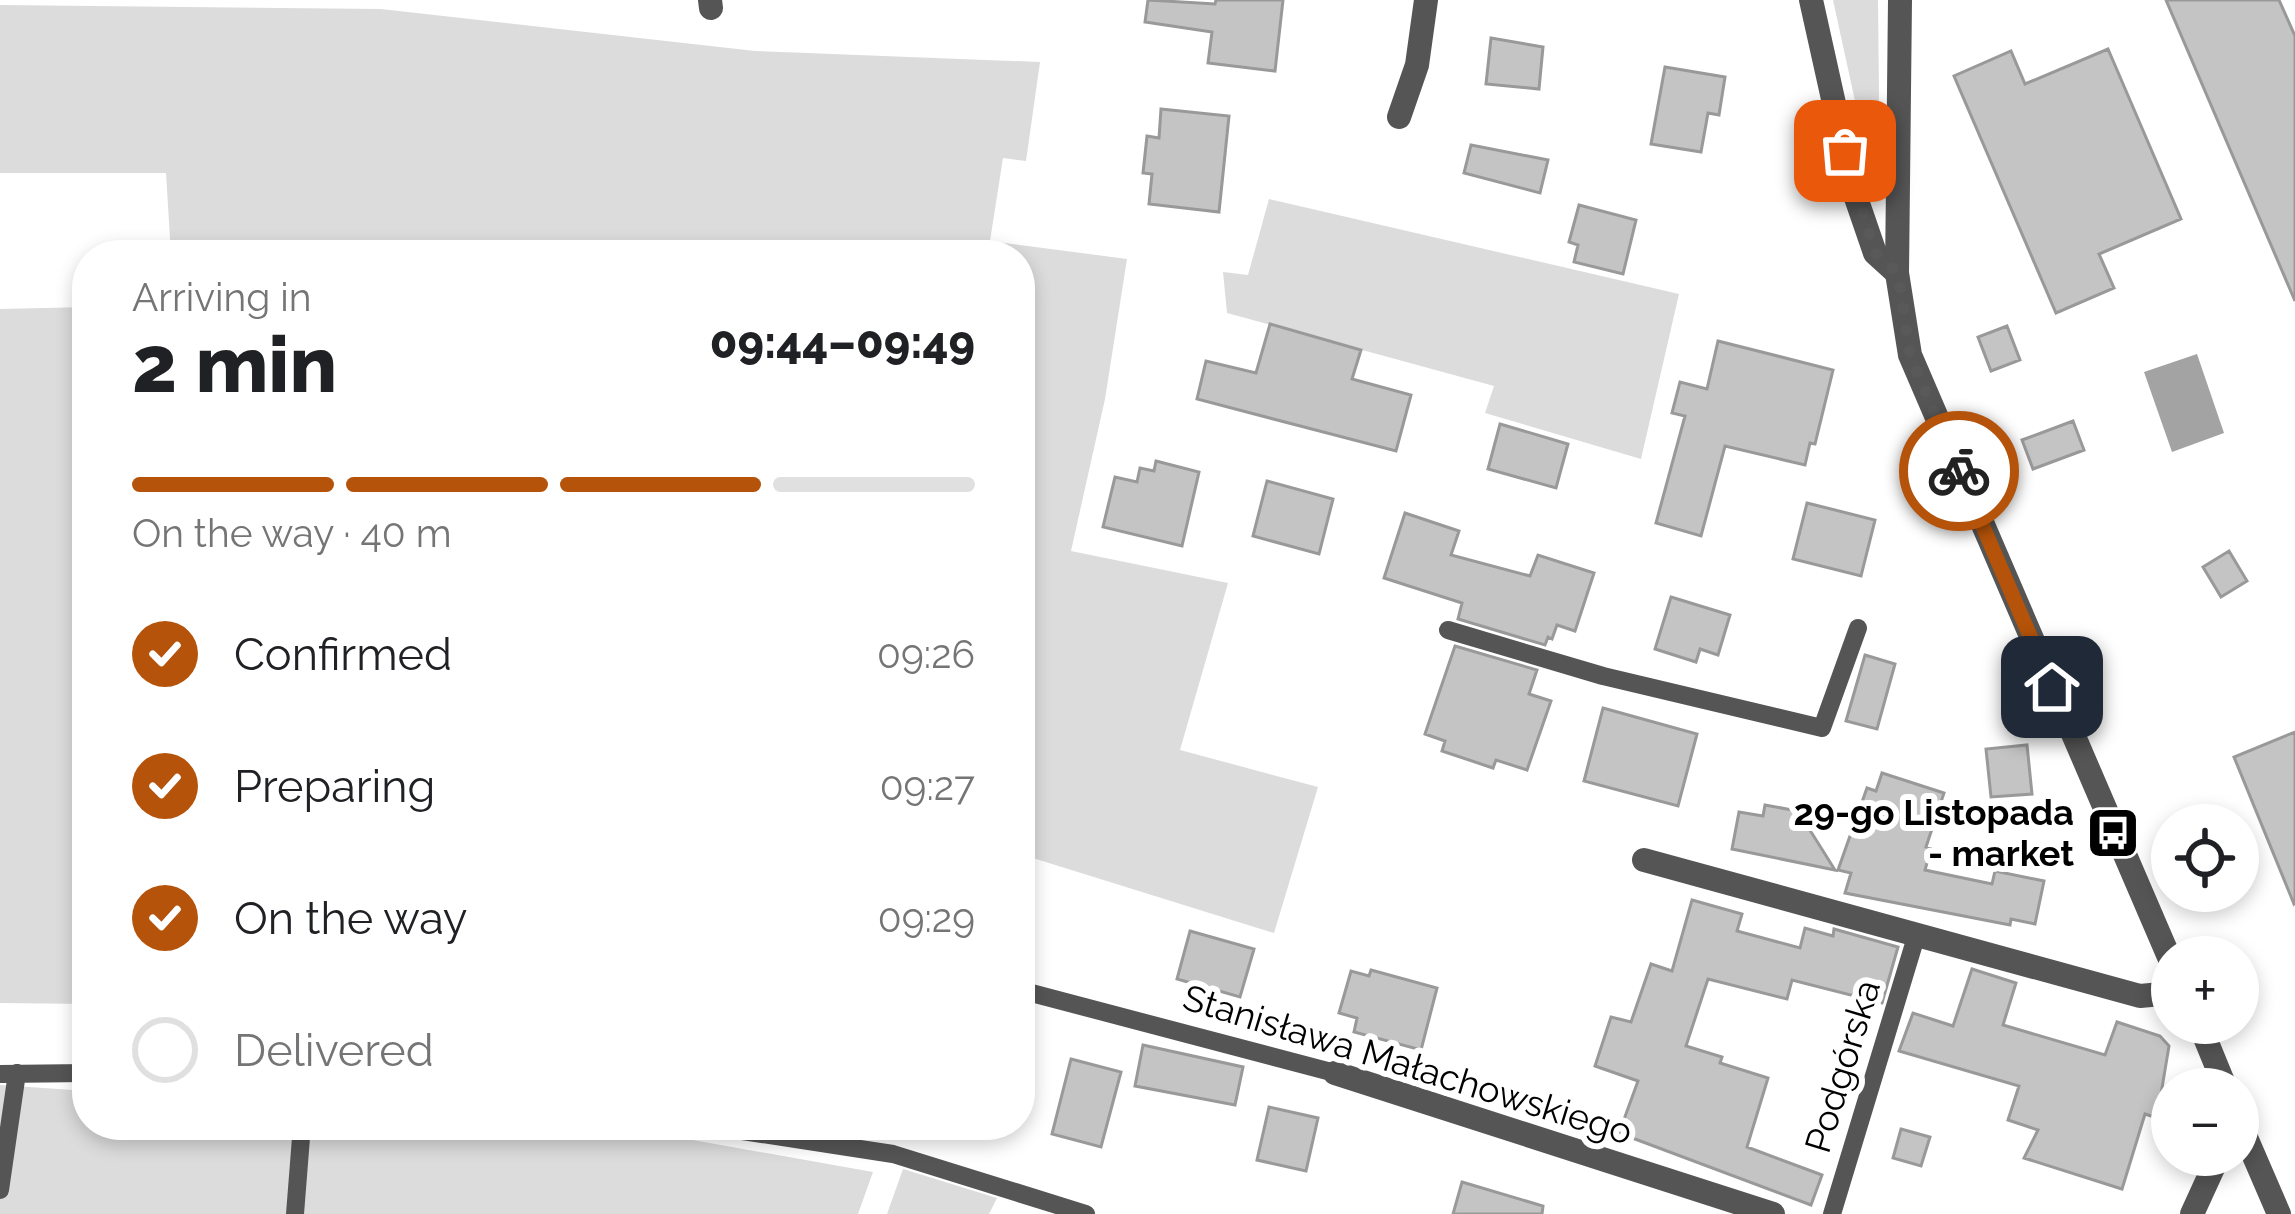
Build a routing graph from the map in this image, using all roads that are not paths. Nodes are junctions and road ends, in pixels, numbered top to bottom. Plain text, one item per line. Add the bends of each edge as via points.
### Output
1 (1426, 0) edge
2 (1811, 0) edge
3 (1900, 0) edge
4 (1399, 117) dead end
5 (1898, 273) junction
6 (1858, 628) dead end
7 (1448, 630) dead end
8 (1644, 860) dead end
9 (2160, 936) edge
10 (1916, 937) junction
11 (1035, 994) edge
12 (2151, 995) edge
13 (8, 1073) edge
14 (72, 1073) edge
15 (1335, 1073) joint
16 (301, 1140) edge
17 (801, 1140) edge
18 (2259, 1168) edge
19 (2209, 1176) edge
20 (0, 1190) edge
21 (295, 1214) edge
22 (1085, 1214) edge
23 (1773, 1214) edge
24 (1832, 1214) edge
25 (2192, 1214) edge
26 (2279, 1214) edge

1 - 4 street
2 - 5 street via 1853,189 1875,253
3 - 5 street
5 - 9 street via 1910,355
6 - 7 lane via 1822,728
8 - 10 street
10 - 12 street
10 - 24 lane, Podgórska
11 - 15 lane, Stanisława Małachowskiego
13 - 14 lane
13 - 20 lane
15 - 23 street, Stanisława Małachowskiego
16 - 21 lane
17 - 22 lane via 893,1154
18 - 26 street
19 - 25 street

